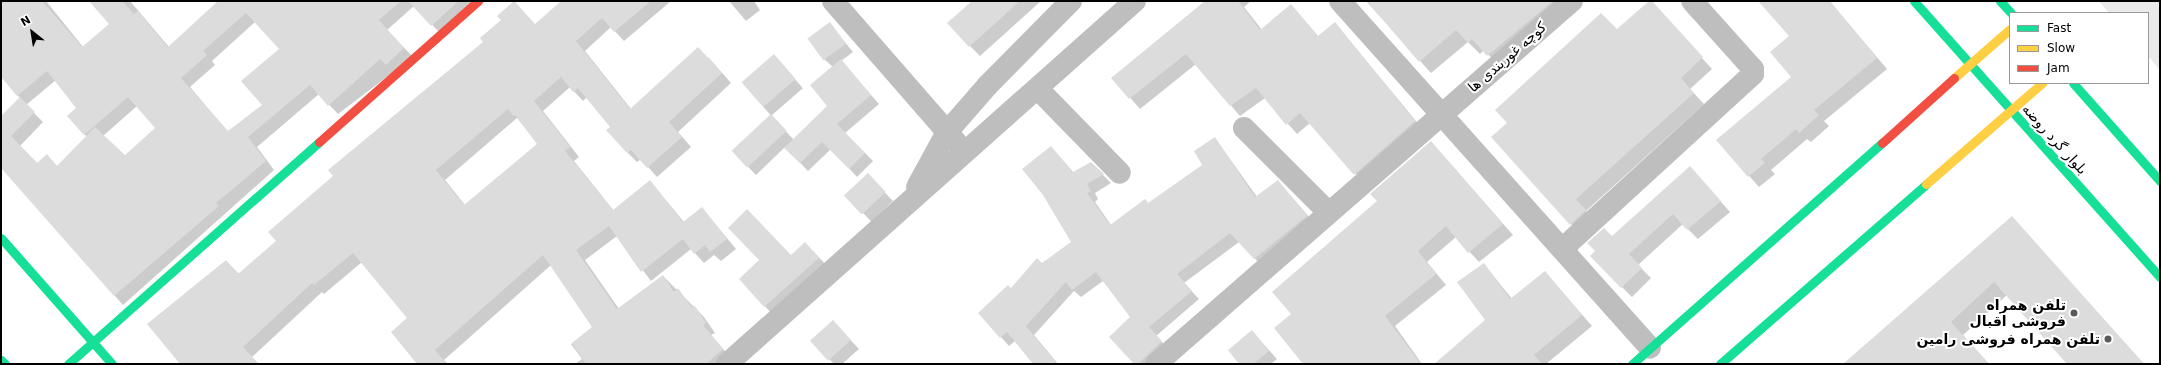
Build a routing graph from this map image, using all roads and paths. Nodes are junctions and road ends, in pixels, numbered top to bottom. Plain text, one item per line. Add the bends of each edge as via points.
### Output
1 (478, 1) edge
2 (833, 1) edge
3 (1071, 1) edge
4 (1135, 1) edge
5 (1340, 1) edge
6 (1572, 1) edge
7 (1692, 1) edge
8 (1914, 1) edge
9 (2000, 1) edge
10 (2010, 12) edge
11 (2009, 30) edge
12 (1970, 64) junction
13 (2041, 84) edge
14 (2074, 84) edge
15 (1038, 89) junction
16 (2011, 110) junction
17 (1441, 113) junction
18 (1244, 128) dead end
19 (947, 132) junction
20 (964, 152) junction
21 (1120, 173) dead end
22 (2160, 180) edge
23 (908, 202) junction
24 (1328, 212) junction
25 (1, 238) edge
26 (1562, 249) junction
27 (2160, 277) edge
28 (92, 342) junction
29 (1650, 348) junction
30 (1, 360) edge
31 (5, 364) edge
32 (68, 364) edge
33 (112, 364) edge
34 (727, 364) edge
35 (1156, 364) edge
36 (1632, 364) edge
37 (1720, 364) edge

1 - 28 main road
2 - 19 street
3 - 19 street via 988,85
4 - 15 street
5 - 17 street
6 - 17 street, کوچه غوربندی ها
7 - 26 street via 1753,69 1753,74
8 - 12 main road, بلوار گرد روضه
9 - 10 main road
11 - 12 main road
12 - 16 main road, بلوار گرد روضه
12 - 29 main road
13 - 16 main road
14 - 22 main road
15 - 20 street
15 - 21 street
16 - 27 main road, بلوار گرد روضه
16 - 37 main road
17 - 24 street, کوچه غوربندی ها
17 - 26 street
18 - 24 street
19 - 20 street
19 - 23 street
20 - 23 street
23 - 34 street
24 - 35 street, کوچه غوربندی ها
25 - 28 main road
26 - 29 street
28 - 32 main road
28 - 33 main road
29 - 36 main road
30 - 31 main road

